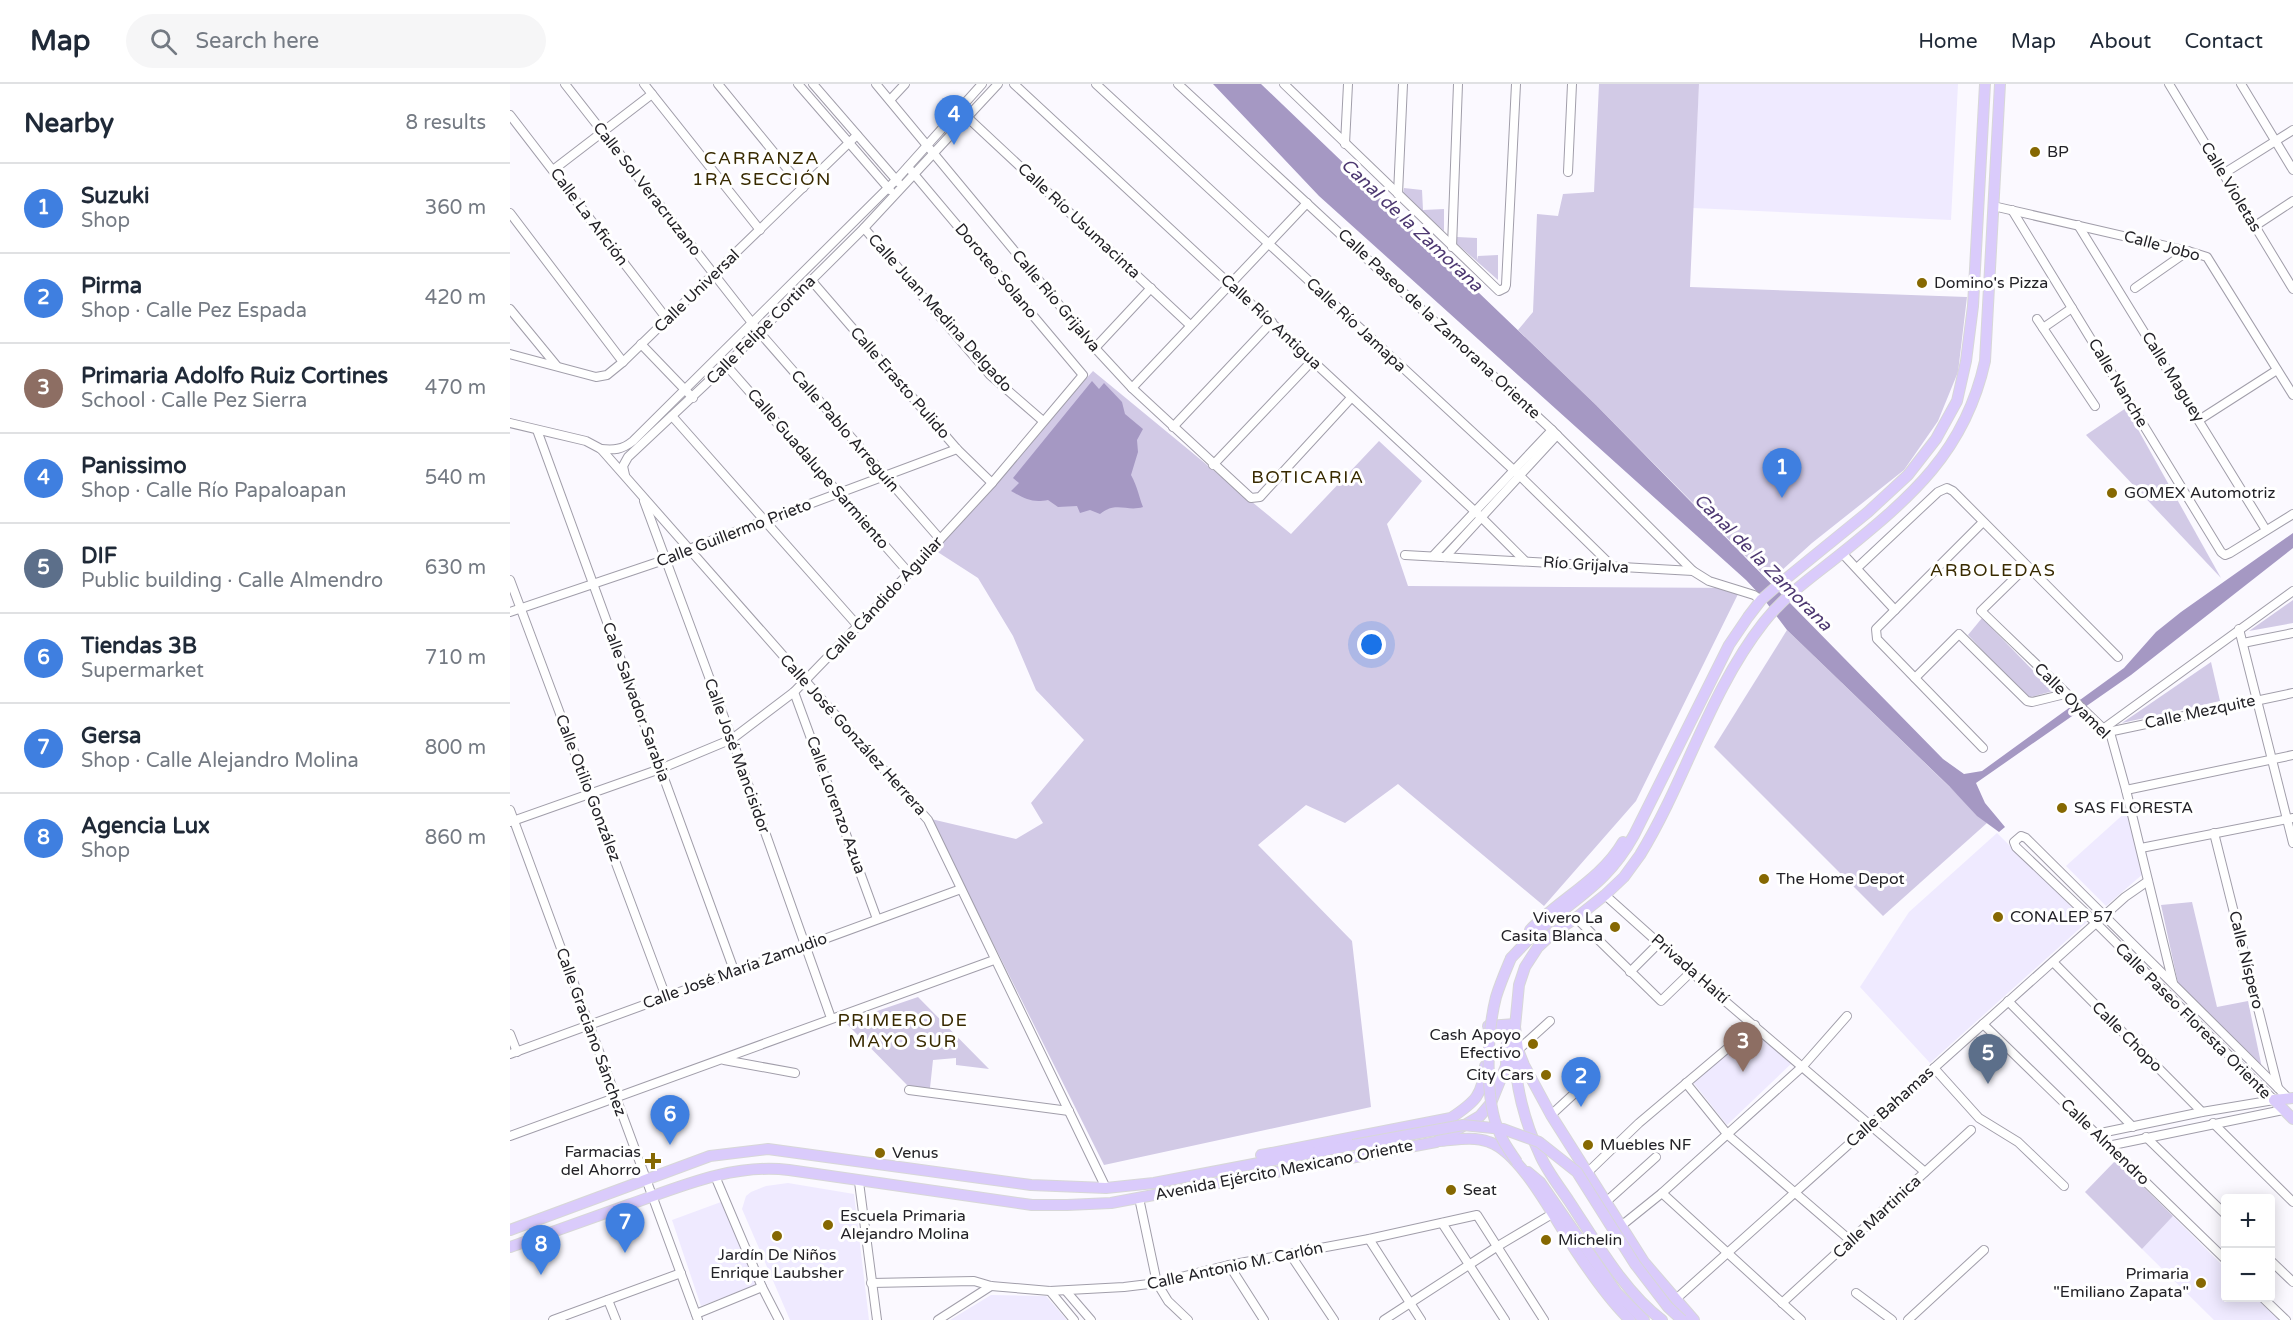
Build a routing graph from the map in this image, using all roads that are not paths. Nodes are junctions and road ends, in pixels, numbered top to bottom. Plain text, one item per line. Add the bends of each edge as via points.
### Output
1 (565, 84) edge
2 (644, 84) edge
3 (718, 84) edge
4 (798, 84) edge
5 (813, 84) edge
6 (876, 84) edge
7 (905, 84) edge
8 (982, 84) edge
9 (998, 84) edge
10 (1014, 84) edge
11 (1096, 84) edge
12 (1178, 84) edge
13 (1348, 84) edge
14 (1403, 84) edge
15 (1458, 84) edge
16 (1516, 84) edge
17 (1572, 84) edge
18 (1985, 84) edge
19 (2001, 84) edge
20 (2169, 84) edge
21 (2241, 84) edge
22 (1288, 86) edge
23 (652, 94) junction
24 (890, 100) junction
25 (510, 115) edge
26 (968, 117) junction
27 (2293, 130) edge
28 (603, 132) junction
29 (857, 135) junction
30 (2275, 142) junction
31 (849, 143) junction
32 (1345, 144) junction
33 (926, 145) junction
34 (926, 156) junction
35 (913, 168) junction
36 (554, 170) junction
37 (2293, 170) edge
38 (1568, 172) dead end
39 (2223, 174) junction
40 (899, 183) junction
41 (888, 187) junction
42 (803, 188) junction
43 (1398, 194) junction
44 (894, 195) junction
45 (2293, 201) edge
46 (1307, 203) junction
47 (1993, 206) junction
48 (2012, 210) junction
49 (510, 213) edge
50 (2078, 225) junction
51 (2255, 226) junction
52 (864, 228) junction
53 (760, 230) junction
54 (1268, 243) junction
55 (1452, 247) junction
56 (2188, 251) junction
57 (713, 275) junction
58 (812, 280) junction
59 (1230, 283) junction
60 (1151, 288) junction
61 (2135, 288) dead end
62 (2293, 289) edge
63 (2072, 308) junction
64 (510, 309) edge
65 (667, 319) junction
66 (2037, 319) dead end
67 (751, 322) junction
68 (1272, 322) junction
69 (1190, 325) junction
70 (2043, 328) junction
71 (760, 333) junction
72 (642, 344) junction
73 (1095, 348) junction
74 (510, 354) edge
75 (1312, 361) junction
76 (623, 362) junction
77 (556, 365) junction
78 (726, 365) junction
79 (2277, 370) junction
80 (1083, 375) joint
81 (684, 388) junction
82 (1132, 388) junction
83 (2293, 395) edge
84 (693, 398) junction
85 (1351, 398) junction
86 (2095, 406) dead end
87 (672, 416) junction
88 (2199, 420) junction
89 (1043, 421) junction
90 (510, 423) edge
91 (1173, 428) junction
92 (537, 430) junction
93 (1554, 432) junction
94 (601, 449) junction
95 (957, 449) junction
96 (1214, 465) junction
97 (1516, 472) junction
98 (884, 477) junction
99 (626, 478) junction
100 (992, 483) junction
101 (840, 493) junction
102 (642, 495) junction
103 (1478, 514) junction
104 (2293, 514) edge
105 (764, 522) junction
106 (1982, 523) junction
107 (2266, 530) junction
108 (940, 539) junction
109 (688, 549) junction
110 (1842, 553) junction
111 (1405, 555) dead end
112 (1433, 556) junction
113 (1445, 557) junction
114 (664, 560) junction
115 (1525, 561) junction
116 (2027, 566) junction
117 (1614, 568) junction
118 (1857, 568) junction
119 (1693, 571) junction
120 (909, 573) junction
121 (510, 580) edge
122 (592, 584) junction
123 (2293, 591) edge
124 (1761, 600) junction
125 (520, 608) junction
126 (1895, 609) junction
127 (510, 612) edge
128 (858, 626) junction
129 (2240, 628) junction
130 (2293, 633) edge
131 (2243, 643) junction
132 (2118, 657) dead end
133 (1915, 678) junction
134 (805, 682) junction
135 (794, 692) junction
136 (2293, 693) edge
137 (2065, 694) junction
138 (2257, 700) junction
139 (2105, 730) junction
140 (732, 740) junction
141 (1983, 748) dead end
142 (2293, 755) edge
143 (2272, 759) junction
144 (660, 769) junction
145 (2126, 789) junction
146 (590, 793) junction
147 (1652, 801) junction
148 (510, 810) edge
149 (2290, 818) edge
150 (512, 821) edge
151 (2214, 833) junction
152 (2293, 843) edge
153 (2141, 848) junction
154 (2148, 881) junction
155 (961, 889) junction
156 (1605, 895) junction
157 (2105, 915) junction
158 (1576, 918) junction
159 (877, 919) junction
160 (2096, 923) junction
161 (1659, 943) junction
162 (805, 946) junction
163 (994, 960) junction
164 (2053, 962) junction
165 (1630, 972) junction
166 (1691, 972) junction
167 (735, 973) junction
168 (2173, 984) junction
169 (2166, 993) junction
170 (666, 997) junction
171 (2008, 1001) junction
172 (1846, 1016) dead end
173 (831, 1018) junction
174 (1550, 1021) dead end
175 (1983, 1024) junction
176 (589, 1025) junction
177 (1515, 1025) junction
178 (1755, 1025) junction
179 (1488, 1026) junction
180 (510, 1034) edge
181 (1518, 1050) junction
182 (513, 1053) edge
183 (722, 1060) junction
184 (1803, 1066) junction
185 (1930, 1071) junction
186 (795, 1073) dead end
187 (1590, 1079) dead end
188 (1686, 1083) junction
189 (2278, 1088) junction
190 (909, 1090) dead end
191 (615, 1098) junction
192 (2274, 1100) junction
193 (2290, 1103) edge
194 (1069, 1111) junction
195 (2202, 1112) junction
196 (1551, 1115) junction
197 (2293, 1119) edge
198 (2213, 1123) junction
199 (1870, 1125) junction
200 (2133, 1126) junction
201 (1971, 1130) dead end
202 (2096, 1134) junction
203 (1728, 1135) junction
204 (510, 1136) edge
205 (2146, 1137) junction
206 (1436, 1142) junction
207 (2108, 1146) junction
208 (1656, 1157) dead end
209 (1517, 1162) junction
210 (1580, 1162) junction
211 (1925, 1172) junction
212 (1587, 1173) junction
213 (715, 1176) junction
214 (1554, 1178) junction
215 (648, 1179) junction
216 (859, 1182) junction
217 (1154, 1182) junction
218 (2064, 1186) dead end
219 (1106, 1188) junction
220 (1795, 1192) junction
221 (1662, 1193) junction
222 (653, 1196) junction
223 (1139, 1198) junction
224 (1607, 1201) junction
225 (2293, 1202) edge
226 (2221, 1210) edge
227 (1552, 1214) junction
228 (1442, 1223) junction
229 (1621, 1226) junction
230 (510, 1230) edge
231 (1369, 1239) junction
232 (1851, 1241) junction
233 (1498, 1246) junction
234 (510, 1247) edge
235 (1984, 1250) dead end
236 (1727, 1253) junction
237 (1290, 1254) junction
238 (2221, 1255) edge
239 (1469, 1264) junction
240 (2275, 1264) edge
241 (1229, 1265) junction
242 (681, 1273) junction
243 (2293, 1282) edge
244 (871, 1283) junction
245 (1157, 1283) junction
246 (991, 1286) junction
247 (762, 1287) junction
248 (1050, 1291) junction
249 (1066, 1291) junction
250 (1856, 1293) dead end
251 (1676, 1299) junction
252 (608, 1300) junction
253 (2267, 1302) edge
254 (1410, 1303) junction
255 (1782, 1303) junction
256 (697, 1317) edge
257 (1540, 1318) edge
258 (1628, 1319) edge
259 (555, 1320) edge
260 (616, 1320) edge
261 (779, 1320) edge
262 (877, 1320) edge
263 (938, 1320) edge
264 (1074, 1320) edge
265 (1091, 1320) edge
266 (1188, 1320) edge
267 (1264, 1320) edge
268 (1334, 1320) edge
269 (1383, 1320) edge
270 (1421, 1320) edge
271 (1505, 1320) edge
272 (1644, 1320) edge
273 (1662, 1320) edge
274 (1683, 1320) edge
275 (1694, 1320) edge
276 (1802, 1320) edge
277 (1892, 1320) edge
278 (1908, 1320) edge
279 (2286, 1320) edge

1 - 28 street, Calle Sol Veracruzano
2 - 23 street
3 - 42 street
4 - 31 street
5 - 29 street
6 - 24 street, Calle Río Grijalva
7 - 24 street
8 - 33 street
9 - 26 street, Calle Felipe Cortina
10 - 59 street, Calle Río Antigua
11 - 54 street, Calle Río Jamapa
12 - 46 street, Calle Paseo de la Zamorana Oriente
13 - 32 street
14 - 43 street
15 - 55 street
16 - 55 street via 1506,285 1502,290 1496,288
17 - 38 street
18 - 124 main road via 1972,306 1957,401 1930,448 1908,476
19 - 47 main road, Avenida Ejército Mexicano Oriente
20 - 39 street, Calle Violetas
21 - 30 street
22 - 32 street
23 - 28 street
23 - 53 street
24 - 33 street, Calle Río Grijalva
25 - 36 street, Calle La Afición
26 - 34 street, Calle Felipe Cortina
26 - 60 street, Calle Río Usumacinta
27 - 30 street
28 - 36 street
28 - 57 street, Calle Sol Veracruzano
29 - 31 street, Calle Universal
29 - 40 street
30 - 37 street
30 - 39 street
31 - 41 street
31 - 42 street, Calle Universal
32 - 43 street
33 - 34 street, Calle Río Grijalva
34 - 35 street, Calle Felipe Cortina
34 - 73 street, Calle Río Grijalva
35 - 40 street, Calle Felipe Cortina
35 - 80 street, Doroteo Solano
36 - 65 street, Calle La Afición
39 - 51 street, Calle Violetas
40 - 41 street, Calle Felipe Cortina
40 - 44 street, Calle Felipe Cortina
41 - 44 street
41 - 67 street, Calle Felipe Cortina
42 - 53 street, Calle Universal
43 - 55 street
44 - 52 street, Calle Felipe Cortina
45 - 51 street
46 - 54 street
46 - 93 street, Calle Paseo de la Zamorana Oriente
47 - 48 street, Calle Jobo
47 - 110 main road, Avenida Ejército Mexicano Oriente via 1985,361 1969,413 1941,462 1924,481
48 - 50 street, Calle Jobo
48 - 63 street, Calle Nanche
49 - 76 street
50 - 56 street, Calle Jobo
50 - 88 street, Calle Maguey
51 - 62 street, Calle Violetas
52 - 58 street, Calle Felipe Cortina
52 - 89 street, Calle Juan Medina Delgado via 990,375
53 - 57 street, Calle Universal
54 - 59 street
54 - 97 street, Calle Río Jamapa
56 - 61 street
56 - 79 street, Calle Jobo via 2210,260
57 - 65 street, Calle Universal
57 - 67 street, Calle Sol Veracruzano
58 - 71 street, Calle Felipe Cortina
58 - 95 street, Calle Erasto Pulido
59 - 68 street, Calle Río Antigua
59 - 69 street
60 - 69 street, Calle Río Usumacinta
60 - 73 street
63 - 70 street
63 - 107 street, Calle Nanche via 2221,552 2225,555
64 - 77 street
65 - 72 street, Calle Universal
66 - 70 street
67 - 71 street, Calle Pablo Arreguín
67 - 81 street, Calle Felipe Cortina
68 - 75 street, Calle Río Antigua
68 - 91 street
69 - 82 street
70 - 86 street
71 - 78 street, Calle Felipe Cortina
71 - 98 street, Calle Pablo Arreguín
72 - 76 street, Calle Universal
72 - 81 street
73 - 82 street, Calle Río Grijalva
74 - 77 street, Calle Universal
75 - 85 street, Calle Río Antigua
75 - 96 street
76 - 77 street, Calle Universal via 607,375 596,377
78 - 84 street, Calle Felipe Cortina
78 - 101 street, Calle Guadalupe Sarmiento
79 - 83 street, Calle Jobo
79 - 88 street
80 - 89 street, Calle Cándido Aguilar
81 - 84 street
81 - 94 street, Calle Felipe Cortina via 626,446
82 - 91 street, Calle Río Grijalva
84 - 87 street, Calle Felipe Cortina
85 - 96 street, Calle Río Grijalva via 1256,499
85 - 103 street, Calle Río Antigua
87 - 99 street, Calle Felipe Cortina via 628,457 623,470
87 - 105 street
88 - 107 street, Calle Maguey
89 - 100 street, Calle Cándido Aguilar
90 - 92 street
91 - 96 street, Calle Río Grijalva
92 - 94 street via 586,441
92 - 122 street, Calle Salvador Sarabia
93 - 97 street
93 - 119 street, Calle Paseo de la Zamorana Oriente
94 - 99 street
95 - 98 street, Calle Guillermo Prieto
95 - 100 street, Calle Erasto Pulido
97 - 103 street
97 - 117 street, Calle Río Jamapa
98 - 101 street, Calle Guillermo Prieto
98 - 108 street, Calle Pablo Arreguín
99 - 102 street, Calle José González Herrera
100 - 108 street, Calle Cándido Aguilar
101 - 105 street, Calle Guillermo Prieto
101 - 120 street, Calle Guadalupe Sarmiento
102 - 109 street, Calle José González Herrera
102 - 114 street, Calle José Mancisidor
103 - 112 street
103 - 113 street
103 - 115 street, Calle Río Antigua
104 - 107 street
105 - 109 street, Calle Guillermo Prieto
105 - 128 street
106 - 116 street
106 - 118 street via 1947,488
106 - 126 street
108 - 120 street, Calle Cándido Aguilar
109 - 114 street, Calle Guillermo Prieto
109 - 134 street, Calle José González Herrera
110 - 118 street
110 - 156 main road, Avenida Ejército Mexicano Oriente via 1789,594 1742,652 1649,842 1624,877
111 - 112 street, Río Grijalva
112 - 113 street, Río Grijalva
113 - 115 street, Río Grijalva
114 - 122 street, Calle Guillermo Prieto
114 - 140 street, Calle José Mancisidor
115 - 117 street, Río Grijalva
116 - 132 street
116 - 137 street, Calle Oyamel via 1981,611
117 - 119 street, Río Grijalva
118 - 126 street
119 - 124 street, Río Grijalva
120 - 128 street, Calle Cándido Aguilar
121 - 125 street, Calle Otilio González
122 - 125 street, Calle Guillermo Prieto
122 - 144 street, Calle Salvador Sarabia
123 - 129 street
124 - 147 main road via 1729,645
125 - 127 street, Calle Guillermo Prieto
125 - 146 street, Calle Otilio González
126 - 133 street via 1875,634
128 - 134 street, Calle Cándido Aguilar
129 - 131 street
129 - 139 street
130 - 131 street
131 - 138 street
133 - 137 street via 1959,634 2027,701
133 - 141 street
134 - 135 street, Calle Cándido Aguilar
134 - 155 street, Calle José González Herrera via 928,820
135 - 140 street, Calle Cándido Aguilar
135 - 159 street, Calle Lorenzo Azua
136 - 138 street, Calle Mezquite
137 - 139 street, Calle Oyamel
138 - 139 street, Calle Mezquite
138 - 143 street
139 - 145 street, Calle Oyamel via 2113,741
140 - 144 street, Calle Cándido Aguilar
140 - 162 street, Calle José Mancisidor
142 - 143 street
143 - 145 street
143 - 149 street
144 - 146 street, Calle Cándido Aguilar
144 - 167 street, Calle Salvador Sarabia
145 - 153 street, Calle Oyamel
146 - 150 street, Calle Cándido Aguilar
146 - 170 street, Calle Otilio González
147 - 179 main road via 1642,808 1618,850 1600,871 1540,919 1510,953 1491,1004
147 - 209 main road, bridge via 1612,870 1536,932 1511,958 1496,997 1489,1074 1494,1119
148 - 150 street, Calle Graciano Sánchez
149 - 151 street
149 - 152 street
150 - 176 street, Calle Graciano Sánchez
151 - 153 street
151 - 189 street, Calle Níspero
153 - 154 street, Calle Oyamel
154 - 157 street
154 - 168 street, Calle Oyamel
155 - 159 street, Calle José María Zamudio
155 - 163 street, Calle José González Herrera
156 - 158 main road, Avenida Ejército Mexicano Oriente
156 - 161 street, Privada Haití
157 - 160 street, Calle Bahamas
157 - 160 street, Calle Paseo Floresta Oriente via 2026,838 2021,836 2014,842
157 - 168 street, Calle Paseo Floresta Oriente
158 - 165 street
158 - 177 main road, Avenida Ejército Mexicano Oriente via 1546,940 1525,967
159 - 162 street, Calle José María Zamudio
160 - 164 street, Calle Bahamas
160 - 169 street, Calle Paseo Floresta Oriente
161 - 165 street
161 - 166 street, Privada Haití
162 - 167 street, Calle José María Zamudio
162 - 173 street, Calle José Mancisidor
163 - 173 street
163 - 194 street, Calle José González Herrera
164 - 171 street, Calle Bahamas
164 - 195 street, Calle Chopo
165 - 166 street via 1661,1001
166 - 178 street, Privada Haití
167 - 170 street, Calle José María Zamudio
168 - 169 street
168 - 189 street, Calle Paseo Floresta Oriente
169 - 192 street, Calle Paseo Floresta Oriente
170 - 176 street, Calle José María Zamudio
171 - 175 street, Calle Bahamas
171 - 200 street
172 - 184 street
173 - 183 street
174 - 181 street
175 - 185 street, Calle Bahamas
175 - 202 street, Calle Almendro
176 - 182 street, Calle José María Zamudio
176 - 191 street, Calle Graciano Sánchez
177 - 179 main road
177 - 181 main road
177 - 206 main road, Avenida Ejército Mexicano Oriente via 1507,1039 1506,1066 1491,1103 1480,1116
177 - 214 main road via 1515,1068 1527,1120 1540,1156
178 - 184 street, Privada Haití
178 - 188 street
179 - 217 main road, Avenida Ejército Mexicano Oriente via 1484,1083 1470,1106 1451,1118 1163,1176
180 - 182 street
181 - 196 main road
183 - 186 street
183 - 191 street
184 - 199 street, Privada Haití
184 - 203 street
185 - 199 street, Calle Bahamas
185 - 218 street via 1979,1118 2018,1142
187 - 196 street
188 - 203 street
188 - 212 street
189 - 193 street, Calle Paseo Floresta Oriente
190 - 194 street
191 - 204 street
191 - 215 street, Calle Graciano Sánchez
192 - 193 main road, Calle Paseo Floresta Oriente
192 - 195 street
193 - 197 main road, Calle Paseo Floresta Oriente
193 - 198 street
194 - 219 street, Calle José González Herrera
195 - 200 street
196 - 210 main road
198 - 205 street
198 - 225 street
199 - 211 street, Privada Haití
199 - 220 street, Calle Bahamas
200 - 202 street
201 - 211 street, Calle Martinica
202 - 207 street, Calle Almendro
203 - 220 street
203 - 221 street
205 - 207 street
205 - 226 street
206 - 209 main road via 1465,1138 1488,1141
206 - 223 main road, Avenida Ejército Mexicano Oriente
207 - 238 street, Calle Almendro
208 - 224 street
209 - 227 main road
209 - 272 main road via 1540,1182 1617,1293
210 - 212 main road
210 - 214 main road
211 - 232 street, Calle Martinica
212 - 224 main road
213 - 216 main road, Avenida Ejército Mexicano Oriente via 770,1168
213 - 222 main road, Avenida Ejército Mexicano Oriente
213 - 247 street
214 - 273 main road via 1630,1290
215 - 219 main road, Avenida Ejército Mexicano Oriente via 710,1156 768,1149 1031,1185
215 - 222 street, Calle Graciano Sánchez
215 - 230 main road, Avenida Ejército Mexicano Oriente
216 - 223 main road, Avenida Ejército Mexicano Oriente via 1032,1205 1111,1203
216 - 244 street
217 - 219 main road, Avenida Ejército Mexicano Oriente
217 - 274 main road, Avenida Ejército Mexicano Oriente, bridge via 1463,1125 1503,1129 1539,1142 1577,1172 1635,1264
220 - 232 street
220 - 236 street, Calle Bahamas
221 - 229 street
221 - 236 street
222 - 234 main road, Avenida Ejército Mexicano Oriente
222 - 242 street, Calle Graciano Sánchez
223 - 245 street
224 - 229 main road
227 - 233 street
227 - 258 main road
228 - 231 street, Calle Antonio M. Carlón
228 - 233 street, Calle Antonio M. Carlón via 1477,1215
228 - 239 street
229 - 251 main road via 1644,1262
231 - 237 street, Calle Antonio M. Carlón
231 - 254 street
232 - 255 street, Calle Martinica
233 - 239 street
233 - 257 street
235 - 278 street
236 - 251 street, Calle Bahamas
236 - 255 street
237 - 241 street, Calle Antonio M. Carlón
237 - 268 street
239 - 254 street
239 - 271 street
240 - 243 street
241 - 245 street, Calle Antonio M. Carlón
241 - 267 street
242 - 252 street
242 - 256 street, Calle Graciano Sánchez
244 - 246 street, Calle Antonio M. Carlón via 974,1281
244 - 262 street
245 - 249 street, Calle Antonio M. Carlón
245 - 266 street via 1168,1301
246 - 248 street, Calle Antonio M. Carlón
246 - 263 street
247 - 256 street
247 - 261 street
248 - 249 street, Calle Antonio M. Carlón
248 - 264 street
249 - 265 street
250 - 277 street
251 - 275 main road
252 - 259 street
252 - 260 street
253 - 279 street
254 - 269 street
254 - 270 street
255 - 276 street

